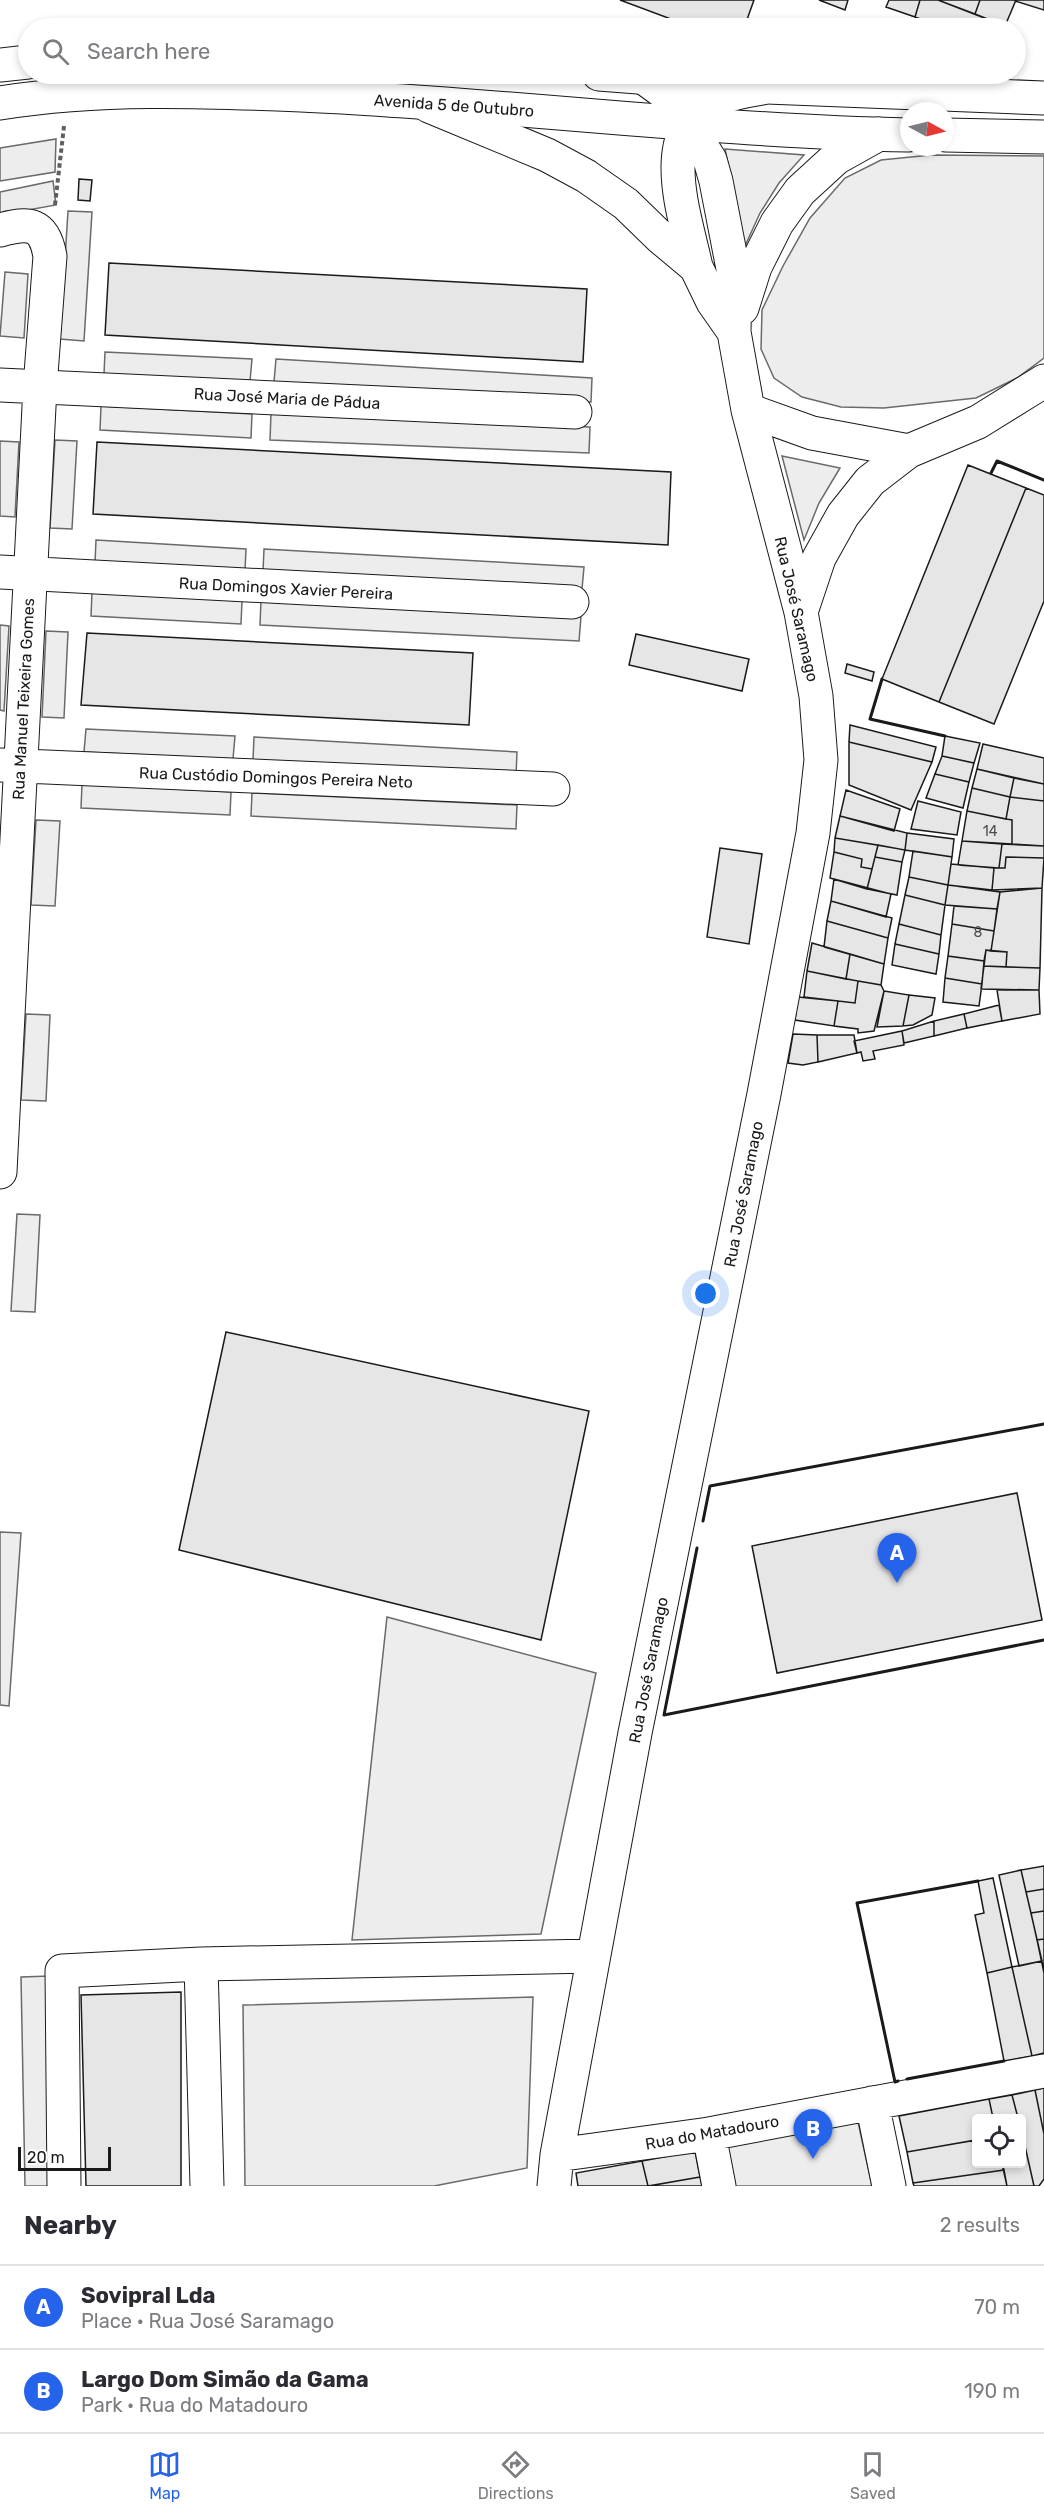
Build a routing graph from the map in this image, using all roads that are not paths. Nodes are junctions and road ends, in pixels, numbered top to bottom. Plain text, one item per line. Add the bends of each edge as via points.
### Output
1 (18, 63) edge
2 (0, 65) edge
3 (652, 84) edge
4 (730, 84) edge
5 (767, 87) junction
6 (1044, 98) edge
7 (412, 100) junction
8 (0, 103) edge
9 (688, 124) junction
10 (894, 135) edge
11 (954, 135) edge
12 (1044, 137) edge
13 (0, 230) edge
14 (696, 267) junction
15 (735, 332) junction
16 (1044, 381) edge
17 (0, 385) edge
18 (40, 387) junction
19 (748, 410) junction
20 (575, 412) dead end
21 (909, 451) junction
22 (15, 573) edge
23 (572, 602) dead end
24 (801, 612) junction
25 (10, 766) edge
26 (553, 789) dead end
27 (5, 956) edge
28 (0, 1162) edge
29 (592, 1956) junction
30 (201, 1964) junction
31 (1044, 2071) edge
32 (872, 2103) junction
33 (709, 2134) junction
34 (556, 2171) edge
35 (64, 2186) edge
36 (207, 2186) edge
37 (719, 2186) edge
38 (889, 2186) edge

1 - 2 street
3 - 9 street, Rua José Saramago via 678,108
4 - 5 street
5 - 6 street
5 - 9 street via 725,96 704,108
7 - 8 street, Avenida 5 de Outubro via 118,92 51,95
7 - 9 street, Avenida 5 de Outubro
7 - 14 street via 537,151 586,176 626,204
9 - 10 street, Avenida 5 de Outubro
9 - 14 street via 679,145 677,175
9 - 15 street, Rua José Saramago via 710,160 718,190 735,279
10 - 15 street via 836,158 795,199 777,223 755,267
11 - 12 street
13 - 18 street, Rua Manuel Teixeira Gomes via 26,225 38,229 47,240 50,256
14 - 15 street via 713,302
15 - 19 street, Rua José Saramago
16 - 21 street via 978,422
17 - 18 street, Rua José Maria de Pádua
18 - 20 street, Rua José Maria de Pádua
18 - 22 street, Rua Manuel Teixeira Gomes
19 - 21 street via 812,433
19 - 24 street, Rua José Saramago
21 - 24 street via 870,481 843,515 819,558
22 - 23 street, Rua Domingos Xavier Pereira
22 - 25 street, Rua Manuel Teixeira Gomes
24 - 29 street, Rua José Saramago via 816,696 821,760 813,833
25 - 26 street, Rua Custódio Domingos Pereira Neto
25 - 27 street, Rua Manuel Teixeira Gomes
27 - 28 street, Rua Manuel Teixeira Gomes
29 - 30 street
29 - 34 street, Rua José Saramago
30 - 35 street via 62,1971
30 - 36 street
31 - 32 street, Rua do Matadouro
32 - 33 street, Rua do Matadouro
32 - 38 street
33 - 34 street, Rua do Matadouro
33 - 37 street

